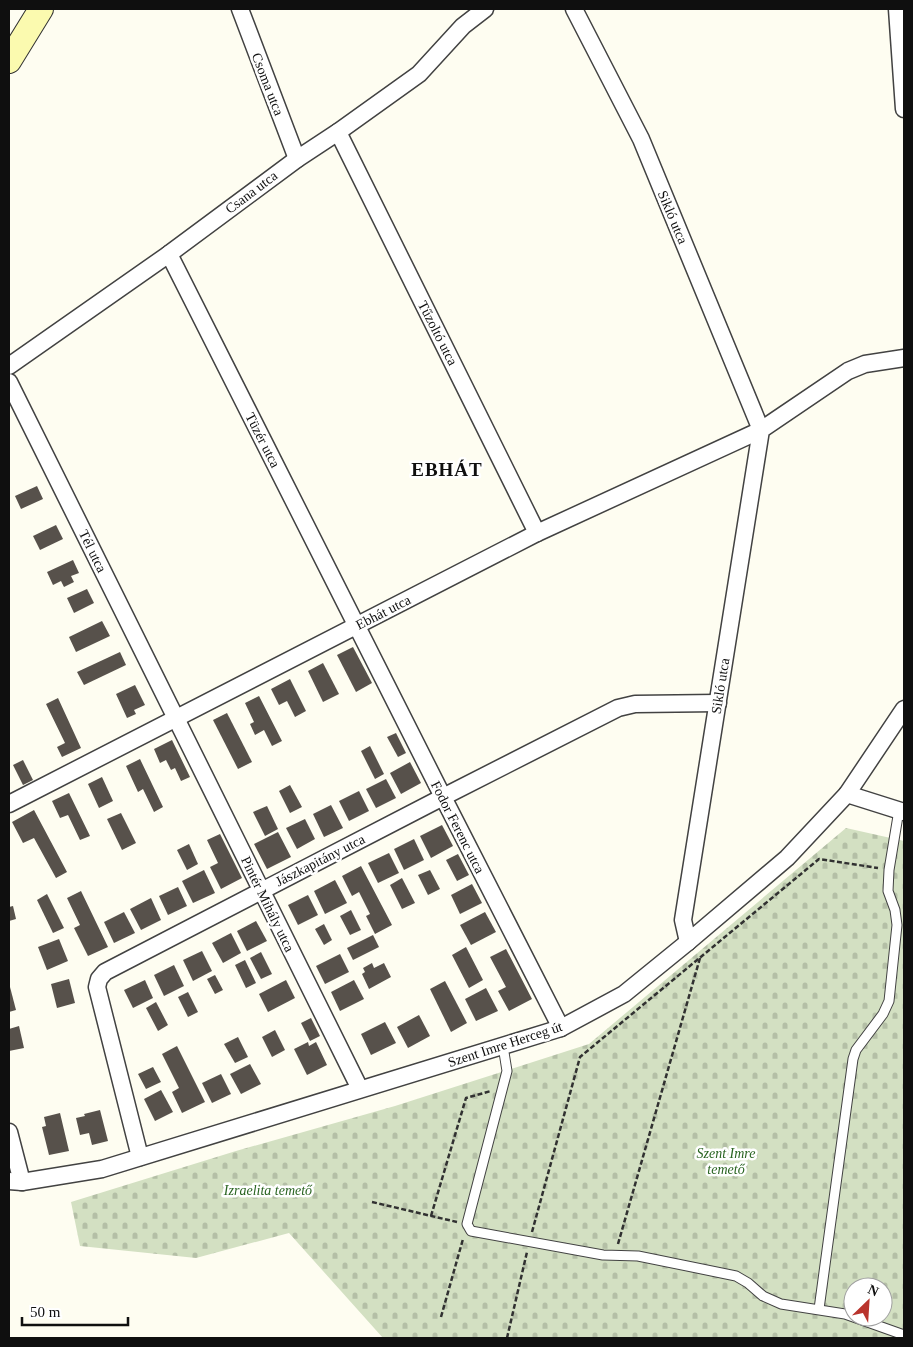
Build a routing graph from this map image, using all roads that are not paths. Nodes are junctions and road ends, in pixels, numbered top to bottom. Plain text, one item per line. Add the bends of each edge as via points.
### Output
1 (41, 9) edge
2 (240, 9) edge
3 (485, 9) edge
4 (574, 9) edge
5 (897, 9) edge
6 (9, 61) edge
7 (904, 109) edge
8 (338, 132) junction
9 (297, 158) junction
10 (169, 254) junction
11 (904, 358) edge
12 (9, 366) edge
13 (9, 382) edge
14 (762, 430) junction
15 (538, 533) junction
16 (356, 626) junction
17 (718, 703) junction
18 (904, 709) edge
19 (176, 719) junction
20 (847, 794) junction
21 (443, 797) junction
22 (9, 804) edge
23 (901, 811) edge
24 (261, 890) junction
25 (688, 942) junction
26 (561, 1028) junction
27 (503, 1046) junction
28 (360, 1089) junction
29 (9, 1132) edge
30 (140, 1157) junction
31 (15, 1182) edge
32 (819, 1310) junction
33 (904, 1335) edge

1 - 6 main road
2 - 9 street, Csoma utca
3 - 8 street, Csana utca via 463,26 419,74
4 - 14 street, Sikló utca via 640,139
5 - 7 street
8 - 9 street, Csana utca
8 - 15 street, Tűzoltó utca
9 - 10 street, Csana utca
10 - 12 street, Csana utca
10 - 16 street, Tüzér utca
11 - 14 street via 864,364 848,371
13 - 19 street, Tél utca
14 - 15 street, Ebhát utca
14 - 17 street, Sikló utca
15 - 16 street, Ebhát utca
16 - 19 street, Ebhát utca
16 - 21 street, Fodor Ferenc utca
17 - 21 street, Jászkapitány utca via 635,704 618,708
17 - 25 street, Sikló utca via 683,920
18 - 20 street, Szent Imre Herceg út
19 - 22 street, Ebhát utca
19 - 24 street, Pintér Mihály utca
20 - 23 street
20 - 25 street, Szent Imre Herceg út via 788,858
21 - 24 street, Jászkapitány utca
21 - 26 street, Fodor Ferenc utca
23 - 32 lane via 889,870 888,891 897,925 889,1001 853,1059
24 - 28 street, Pintér Mihály utca
24 - 30 street, Jászkapitány utca via 106,972 99,979 97,987
25 - 26 street, Szent Imre Herceg út via 624,994
26 - 27 street, Szent Imre Herceg út
27 - 28 street, Szent Imre Herceg út
27 - 32 lane via 507,1071 467,1224 471,1231 603,1255 638,1256 736,1276 763,1296 781,1304
28 - 30 street, Szent Imre Herceg út
29 - 31 street
30 - 31 street, Szent Imre Herceg út via 102,1169
32 - 33 lane via 844,1314

